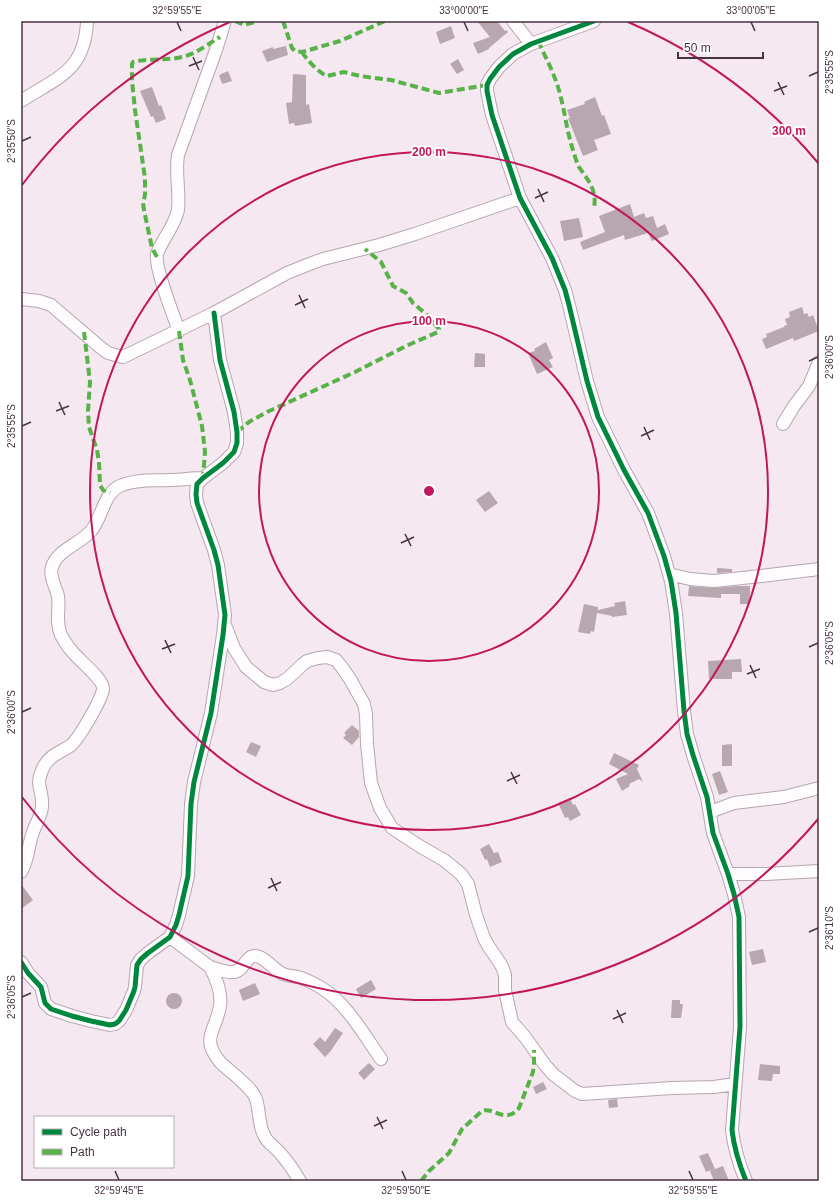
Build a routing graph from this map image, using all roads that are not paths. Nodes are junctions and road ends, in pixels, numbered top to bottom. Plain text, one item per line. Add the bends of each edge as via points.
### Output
1 (87, 21) edge
2 (224, 21) edge
3 (513, 21) edge
4 (594, 21) edge
5 (531, 44) junction
6 (21, 101) edge
7 (520, 198) junction
8 (21, 299) edge
9 (214, 313) junction
10 (179, 331) junction
11 (819, 362) edge
12 (783, 424) dead end
13 (203, 478) junction
14 (819, 569) edge
15 (669, 574) junction
16 (225, 624) junction
17 (819, 788) edge
18 (710, 812) junction
19 (819, 871) edge
20 (21, 872) edge
21 (728, 874) junction
22 (170, 937) junction
23 (21, 962) edge
24 (210, 967) junction
25 (25, 975) edge
26 (381, 1059) dead end
27 (735, 1084) junction
28 (300, 1181) edge
29 (746, 1181) edge

1 - 6 street via 83,48 74,65
2 - 10 street via 178,155 178,211 157,256 160,274
3 - 5 street
4 - 5 street
5 - 7 street via 499,66 487,85 492,115
7 - 9 street via 415,234 307,265 287,273
7 - 15 street via 552,258 565,290 598,417 648,513
8 - 10 street via 51,305 100,347 116,356 129,355
9 - 10 street
9 - 13 street via 220,360 234,412 237,443 234,452
11 - 12 street via 809,386
13 - 16 street via 197,484 197,503 218,565
13 - 20 street via 134,482 115,488 110,493 92,531 58,557 53,564 51,570 58,597 60,631 69,649 102,682 103,687 98,703 78,737 70,746 55,754 44,767 39,783 42,809
14 - 15 street via 714,581
15 - 18 street via 676,613 687,734
16 - 22 street via 211,713 194,782 188,876 180,915
16 - 27 street via 234,648 246,667 264,682 274,685 280,683 307,661 318,658 336,660 341,666 364,704 371,783 380,808 392,828 444,860 461,874 468,884 484,938 505,975 505,990 512,1022 554,1075 582,1094
17 - 18 street via 734,803
18 - 21 street via 712,833
19 - 21 street
21 - 27 street via 739,917 740,1027
22 - 24 street
22 - 25 street via 141,959 136,971 136,987 126,1010 115,1024 110,1025 51,1009 45,1003 39,984
23 - 25 street
24 - 26 street via 233,972 255,956 282,974 306,980 320,987 340,1004
24 - 28 street via 217,982 220,1001 209,1039 211,1046 220,1062 251,1089 257,1102 263,1135 291,1166
27 - 29 street via 732,1130 734,1146

